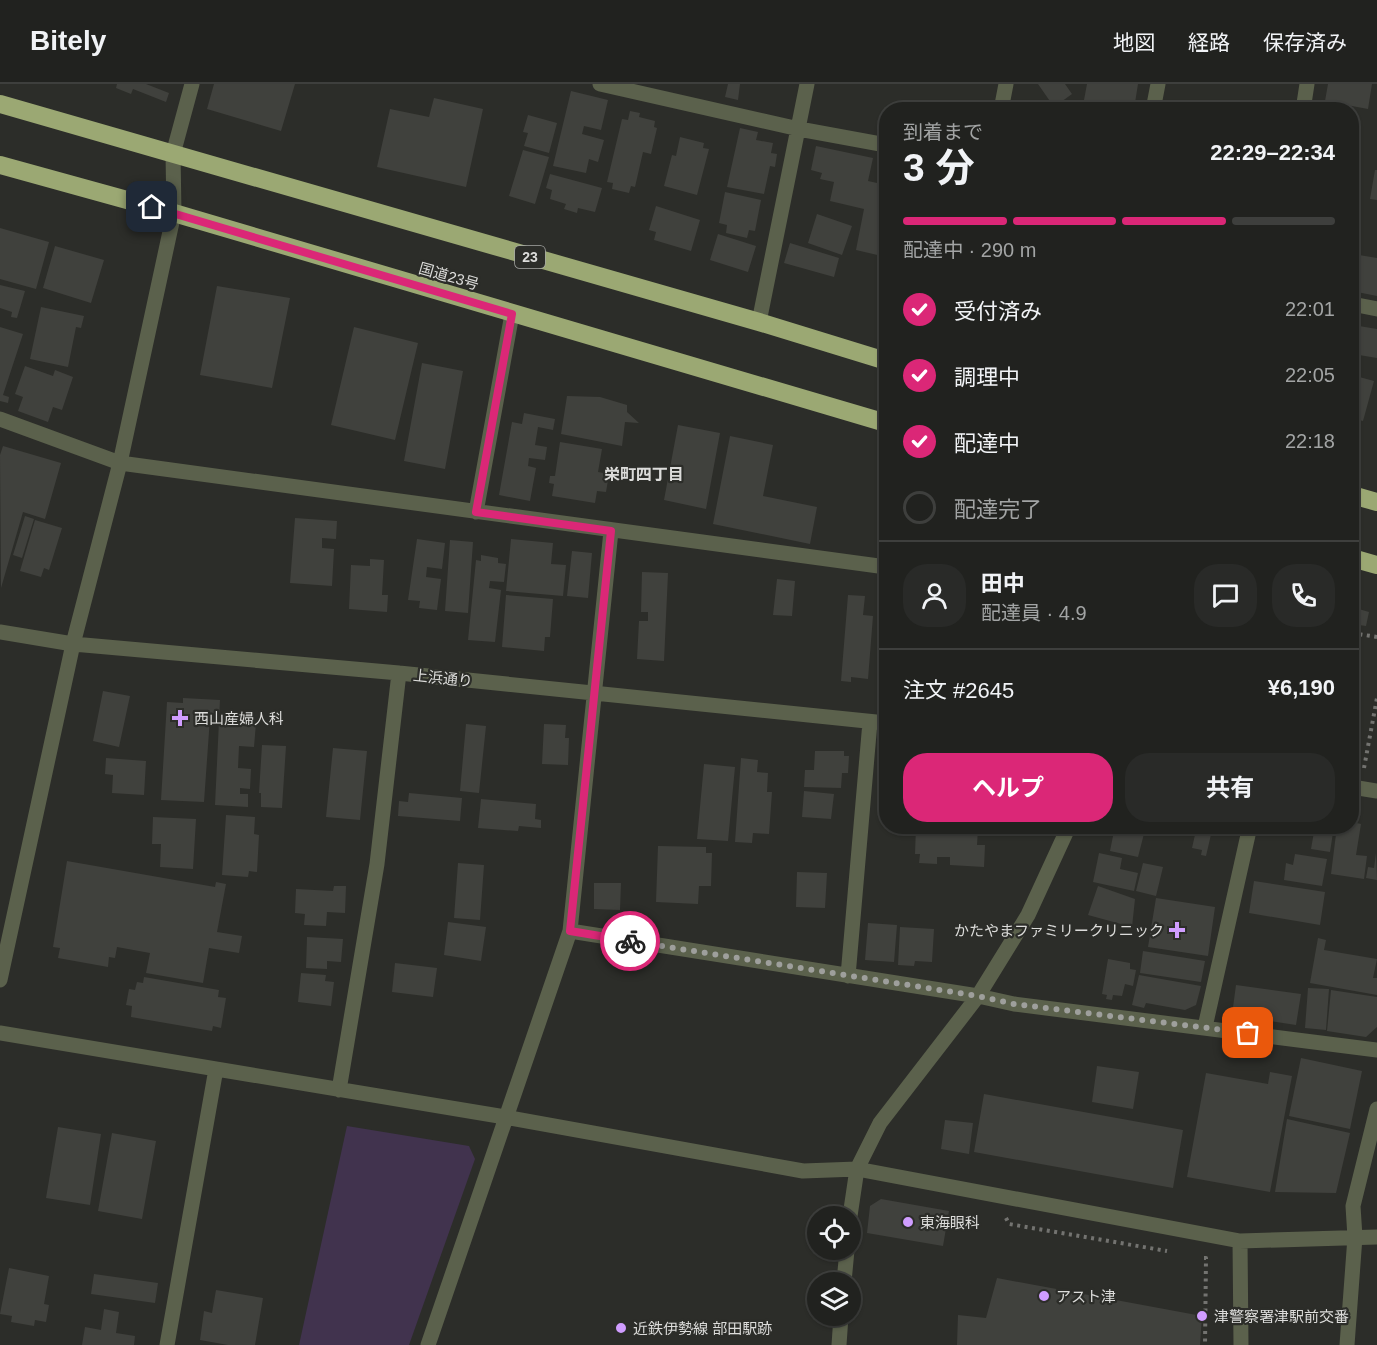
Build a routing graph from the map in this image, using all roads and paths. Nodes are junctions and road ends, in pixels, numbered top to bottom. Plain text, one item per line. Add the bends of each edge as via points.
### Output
1 (192, 84) edge
2 (600, 84) edge
3 (807, 84) edge
4 (1006, 84) edge
5 (1158, 84) edge
6 (1307, 84) edge
7 (1003, 102) edge
8 (1155, 102) edge
9 (1304, 102) edge
10 (0, 104) edge
11 (799, 129) junction
12 (879, 144) edge
13 (173, 154) junction
14 (0, 165) edge
15 (174, 213) junction
16 (1359, 305) edge
17 (1377, 309) edge
18 (512, 314) junction
19 (759, 322) junction
20 (879, 359) edge
21 (0, 419) edge
22 (879, 421) edge
23 (120, 463) junction
24 (1359, 497) edge
25 (1377, 502) edge
26 (476, 512) junction
27 (611, 531) junction
28 (1359, 560) edge
29 (1377, 565) edge
30 (879, 566) edge
31 (0, 632) edge
32 (1359, 634) edge
33 (1377, 637) edge
34 (73, 644) junction
35 (399, 673) junction
36 (595, 694) junction
37 (1377, 698) edge
38 (870, 722) junction
39 (879, 723) edge
40 (1359, 774) edge
41 (1359, 788) edge
42 (1377, 791) edge
43 (1065, 834) edge
44 (1249, 834) edge
45 (570, 931) junction
46 (848, 976) junction
47 (0, 980) edge
48 (978, 996) junction
49 (1205, 1027) junction
50 (0, 1033) edge
51 (1377, 1050) edge
52 (216, 1069) junction
53 (339, 1090) junction
54 (1377, 1109) edge
55 (505, 1118) junction
56 (857, 1168) junction
57 (851, 1206) edge
58 (1000, 1213) dead end
59 (1355, 1237) junction
60 (1377, 1237) edge
61 (1240, 1241) junction
62 (1171, 1252) dead end
63 (1195, 1256) dead end
64 (841, 1326) edge
65 (168, 1345) edge
66 (428, 1345) edge
67 (839, 1345) edge
68 (1205, 1345) edge
69 (1241, 1345) edge
70 (1347, 1345) edge

1 - 13 street
2 - 11 street
3 - 11 street
4 - 7 street
5 - 8 street
6 - 9 street
10 - 13 highway, 23
11 - 12 street
11 - 19 street
13 - 15 street
13 - 19 highway, 23
14 - 15 highway, 国道23号
15 - 18 highway, 国道23号
15 - 23 street
16 - 17 street
18 - 22 highway, 国道23号
18 - 26 street
19 - 20 highway, 23
21 - 23 street
23 - 26 street
23 - 34 street
24 - 25 highway
26 - 27 street
27 - 30 street
27 - 36 street
28 - 29 highway
31 - 34 street, 上浜通り
32 - 33 path
34 - 35 street, 上浜通り
34 - 47 street
35 - 36 street, 上浜通り
35 - 53 street via 377,864
36 - 38 street, 上浜通り
36 - 45 street
37 - 40 path
38 - 39 street, 上浜通り
38 - 46 street
41 - 42 street
43 - 48 street via 1028,915
44 - 49 street
45 - 46 street
45 - 55 street
46 - 48 street
48 - 49 street via 1014,1004
48 - 56 street via 880,1123
49 - 51 street
50 - 52 street
52 - 53 street
52 - 65 street
53 - 55 street
54 - 59 street via 1353,1206
55 - 56 street via 802,1171
55 - 66 street
56 - 57 street
56 - 61 street
58 - 62 path via 1010,1224
59 - 60 street
59 - 61 street
59 - 70 street
61 - 69 street
63 - 68 path via 1206,1258
64 - 67 street

